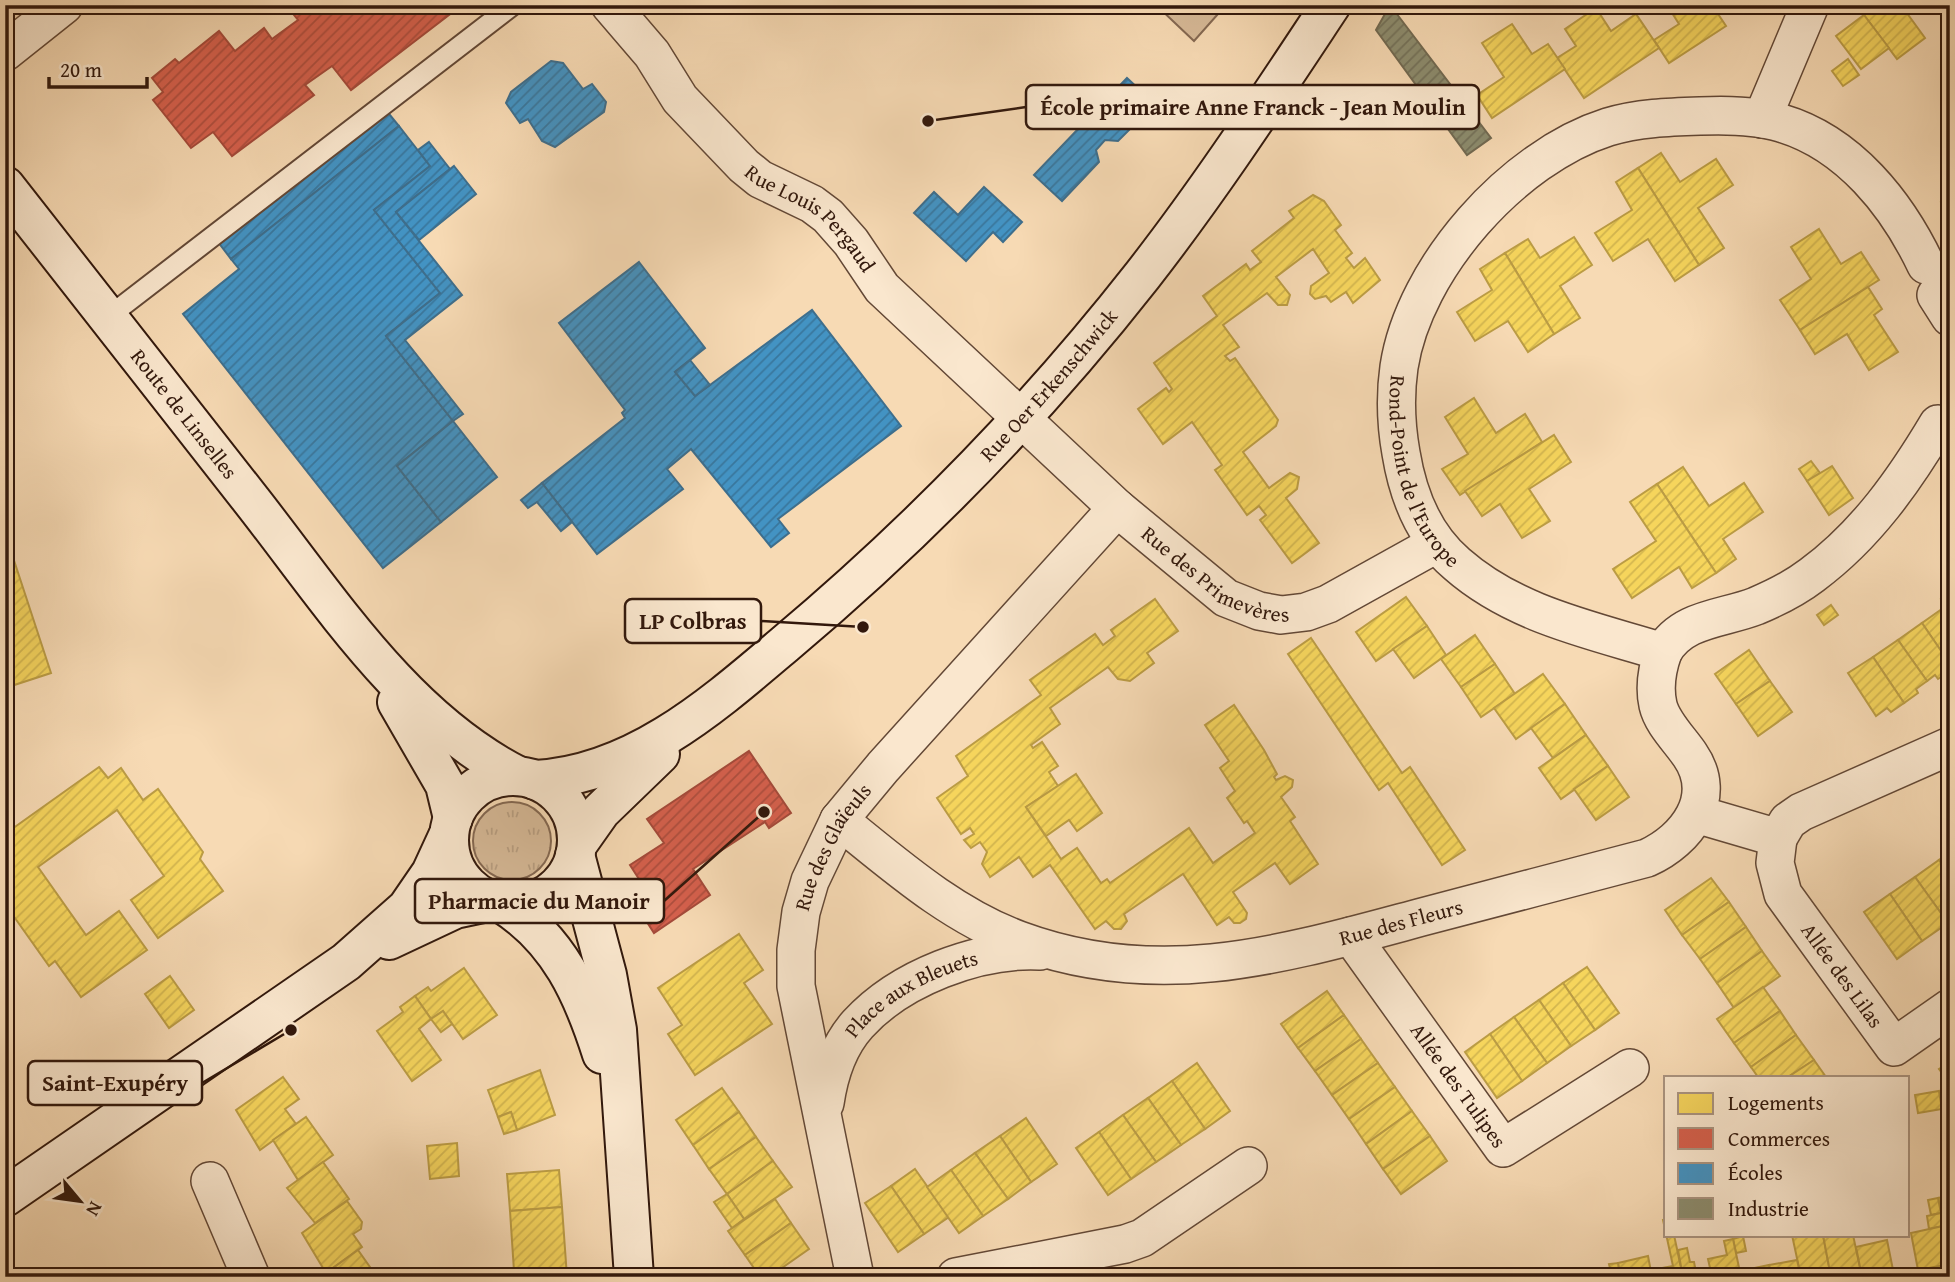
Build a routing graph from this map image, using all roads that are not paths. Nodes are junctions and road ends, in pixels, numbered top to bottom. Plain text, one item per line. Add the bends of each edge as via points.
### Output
1 (64, 5) edge
2 (513, 5) edge
3 (610, 5) edge
4 (1331, 5) edge
5 (1810, 5) edge
6 (5, 52) edge
7 (1762, 119) junction
8 (5, 186) edge
9 (1937, 292) edge
10 (108, 317) junction
11 (1021, 419) junction
12 (1938, 424) dead end
13 (1117, 508) junction
14 (1436, 544) junction
15 (363, 642) junction
16 (1663, 652) junction
17 (706, 710) junction
18 (1950, 746) edge
19 (527, 778) junction
20 (1696, 814) junction
21 (839, 820) junction
22 (451, 826) junction
23 (1778, 838) junction
24 (576, 850) junction
25 (498, 902) junction
26 (1351, 936) junction
27 (1059, 952) junction
28 (346, 961) junction
29 (1950, 1008) edge
30 (1630, 1068) dead end
31 (620, 1110) junction
32 (824, 1112) junction
33 (1248, 1167) dead end
34 (210, 1181) dead end
35 (5, 1197) edge
36 (251, 1277) edge
37 (634, 1277) edge
38 (855, 1277) edge
39 (956, 1277) edge

1 - 6 street
2 - 10 lane
3 - 11 street, Rue Louis Pergaud via 652,54 680,99 744,166 828,216 852,242 874,280
4 - 11 street, Rue Oer Erkenschwick via 1160,253
5 - 7 street
7 - 9 street, Rond-Point de l'Europe via 1825,145 1875,185 1909,229
7 - 14 street, Rond-Point de l'Europe via 1670,117 1606,128 1574,142 1512,183 1443,261 1409,329 1399,365 1396,412 1408,488
8 - 10 street, Route de Linselles
10 - 15 street, Route de Linselles
11 - 13 street, Rue des Primevères
11 - 17 street, Rue Oer Erkenschwick via 884,557
12 - 16 street via 1879,511 1811,576 1755,606 1690,627 1671,639
13 - 14 street, Rue des Primevères via 1210,588 1240,606 1281,615 1328,604
13 - 21 street, Rue des Glaïeuls
14 - 16 street, Rond-Point de l'Europe via 1503,598
15 - 19 street, Route de Linselles via 439,724 478,754
15 - 22 street, Route de Linselles via 441,777
16 - 20 street via 1656,686 1658,708 1699,772 1702,787
17 - 19 street, Rue Oer Erkenschwick via 602,768 569,778
17 - 24 street, Rue Oer Erkenschwick via 616,795
18 - 23 street via 1801,812 1788,821
19 - 22 street via 500,778 482,784 468,795
19 - 24 street via 550,788 567,805 574,820
20 - 23 street
20 - 26 street, Rue des Fleurs via 1678,839 1647,858
21 - 27 street, Rue des Fleurs via 962,912 1018,940
21 - 32 street, Rue des Glaïeuls via 810,881 796,950 796,986
22 - 25 street via 451,857 461,878 472,890
22 - 28 street via 431,873 412,901
23 - 29 street, Allée des Lilas via 1775,863 1783,894 1894,1047
24 - 25 street via 563,881 548,893 522,904
24 - 31 street via 617,1030
25 - 28 street via 433,917
25 - 31 street via 536,928 568,971 590,1019
26 - 27 street, Rue des Fleurs via 1202,966 1109,963
26 - 30 street, Allée des Tulipes via 1503,1148
27 - 32 street, Place aux Bleuets via 996,954 970,960 904,989 875,1008 841,1048
28 - 35 street
31 - 37 street
32 - 38 street, Rue des Glaïeuls
33 - 39 street via 1142,1238
34 - 36 street

